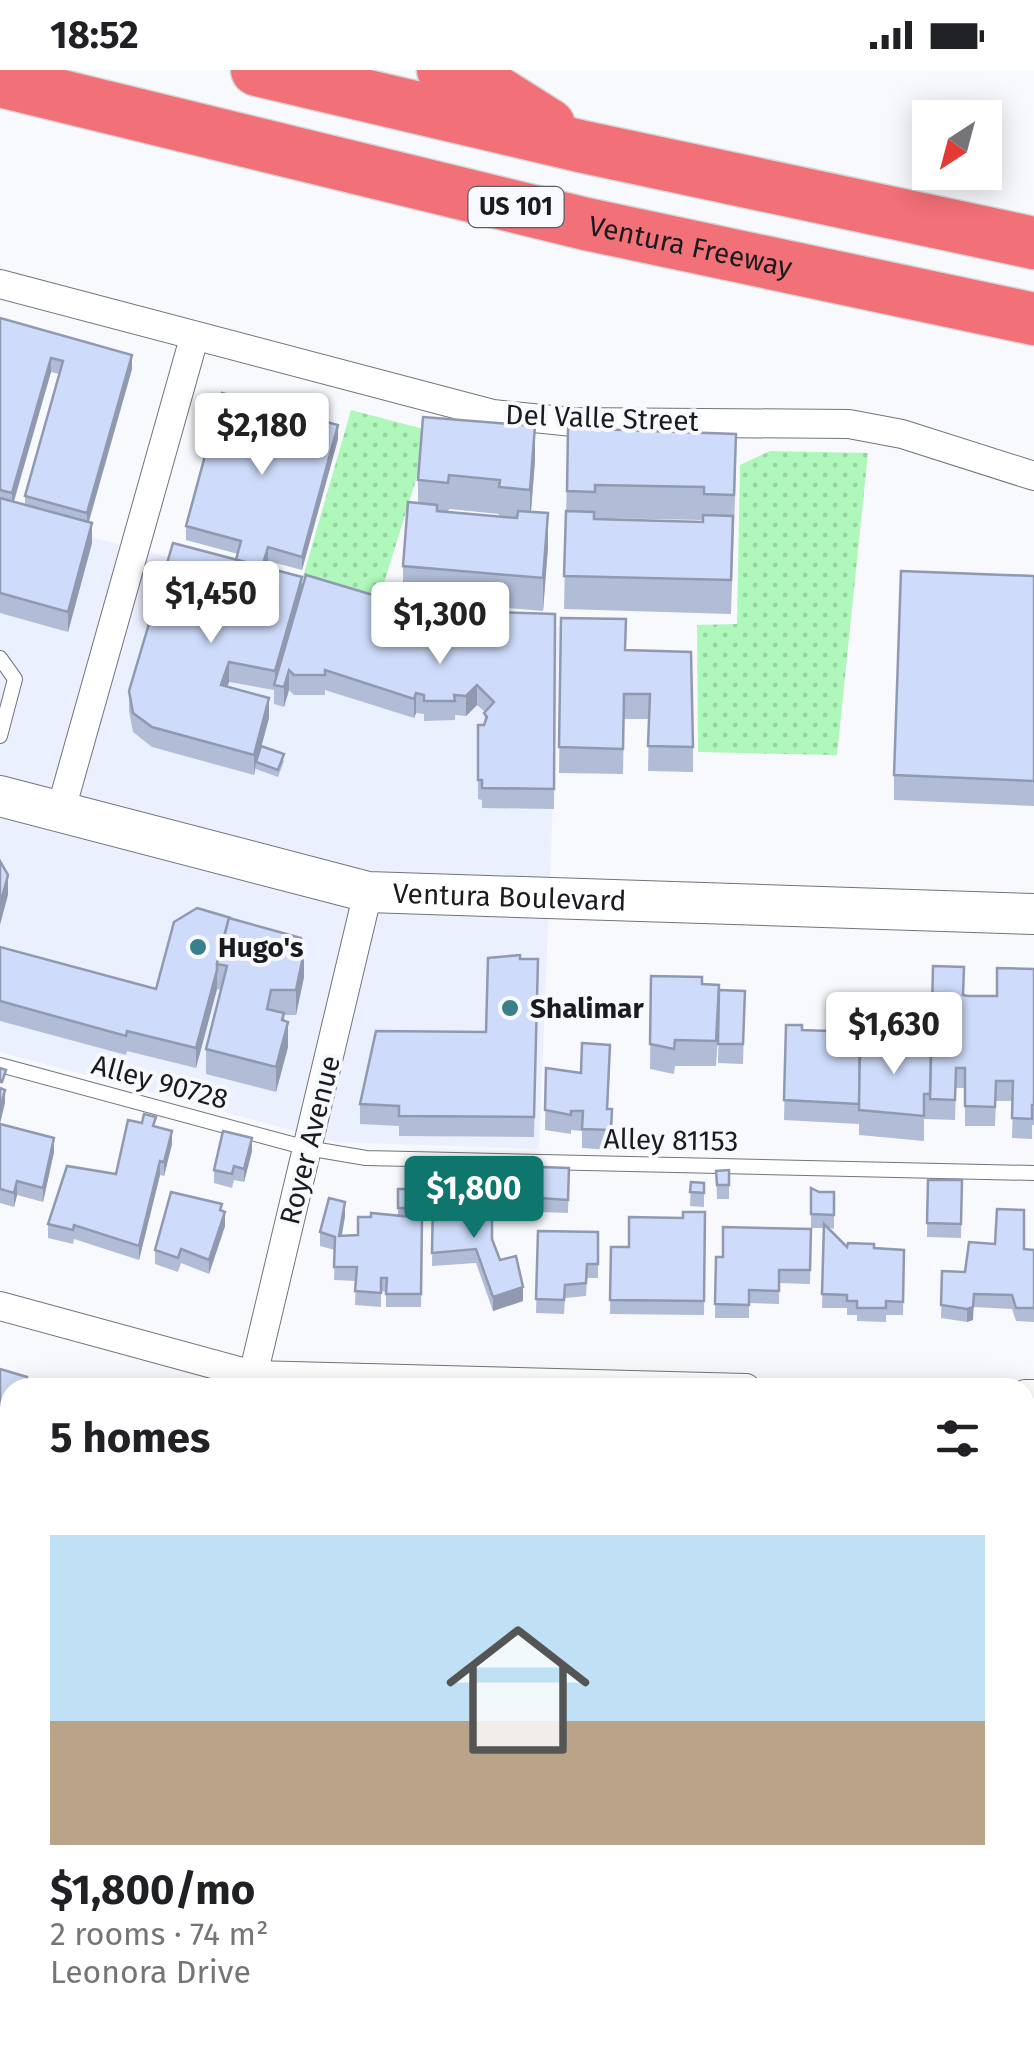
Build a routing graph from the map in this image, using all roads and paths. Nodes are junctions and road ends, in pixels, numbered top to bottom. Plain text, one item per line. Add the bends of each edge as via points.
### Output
1 (258, 70) edge
2 (444, 70) edge
3 (0, 82) edge
4 (584, 147) junction
5 (1034, 244) edge
6 (0, 284) edge
7 (1034, 320) edge
8 (194, 338) junction
9 (1034, 476) edge
10 (0, 658) edge
11 (0, 736) edge
12 (0, 796) edge
13 (60, 813) junction
14 (368, 892) junction
15 (1034, 914) edge
16 (0, 1065) edge
17 (307, 1148) junction
18 (1034, 1173) edge
19 (0, 1306) edge
20 (238, 1378) edge
21 (252, 1378) edge

1 - 4 highway
2 - 4 highway via 481,82
3 - 7 highway, Ventura Freeway / US 101 via 586,224
4 - 5 highway
6 - 8 street, Del Valle Street
8 - 9 street, Del Valle Street via 493,414 573,422 849,424
8 - 13 street
10 - 11 lane via 16,679
12 - 13 main road, Ventura Boulevard
13 - 14 main road, Ventura Boulevard
14 - 15 main road, Ventura Boulevard
14 - 17 street, Royer Avenue
16 - 17 lane, Alley 90728
17 - 18 lane, Alley 81153 via 366,1158
17 - 21 street, Royer Avenue
19 - 20 street

